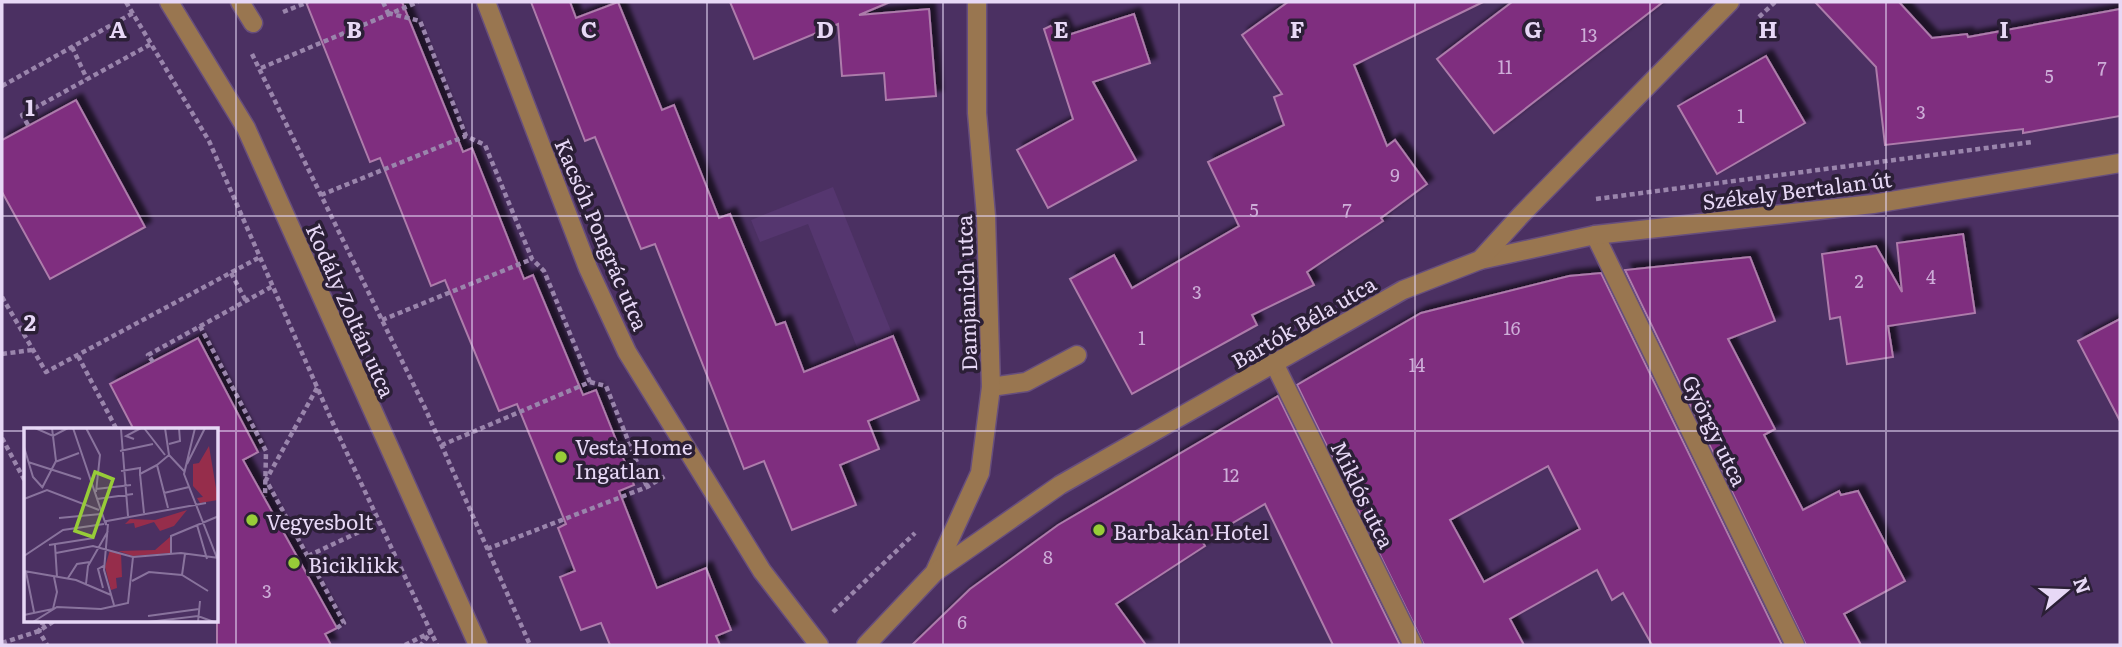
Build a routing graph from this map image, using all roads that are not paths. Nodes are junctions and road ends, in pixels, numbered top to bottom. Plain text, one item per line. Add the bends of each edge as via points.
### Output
1 (169, 2) edge
2 (240, 2) edge
3 (486, 2) edge
4 (977, 2) edge
5 (1730, 2) edge
6 (253, 23) dead end
7 (2120, 163) edge
8 (1595, 235) junction
9 (1480, 260) junction
10 (1077, 355) dead end
11 (1274, 363) junction
12 (991, 387) junction
13 (935, 572) junction
14 (815, 639) edge
15 (478, 645) edge
16 (866, 645) edge
17 (1413, 645) edge
18 (1796, 645) edge

1 - 15 street, Kodály Zoltán utca via 246,128
2 - 6 street
3 - 14 street, Kacsóh Pongrác utca via 588,268 627,352 762,571
4 - 12 street, Damjanich utca via 977,113 986,216
5 - 9 street, Bartók Béla utca
7 - 8 street, Székely Bertalan út via 1873,204
8 - 9 street, Székely Bertalan út
8 - 18 street, György utca
9 - 11 street, Bartók Béla utca via 1403,290
10 - 12 street via 1026,382
11 - 13 street, Bartók Béla utca via 1060,485
11 - 17 street, Miklós utca
12 - 13 street, Damjanich utca via 980,473
13 - 16 street, Bartók Béla utca

